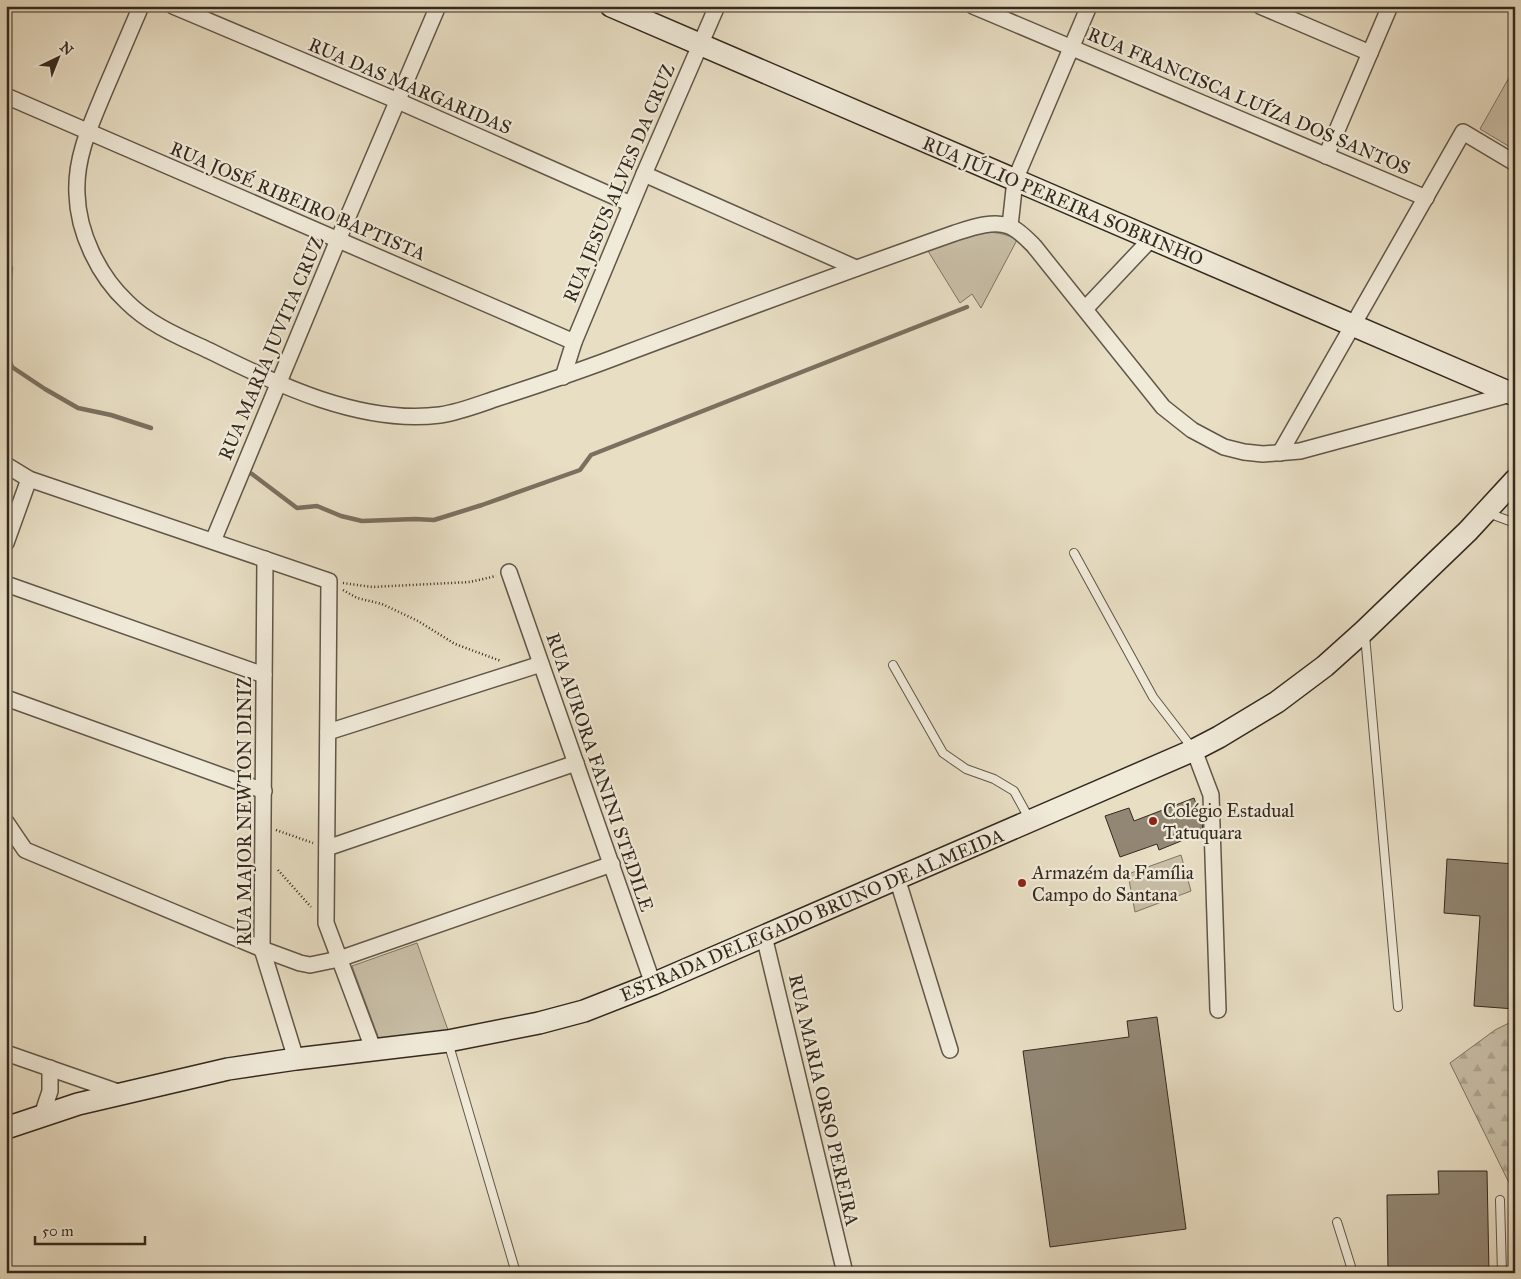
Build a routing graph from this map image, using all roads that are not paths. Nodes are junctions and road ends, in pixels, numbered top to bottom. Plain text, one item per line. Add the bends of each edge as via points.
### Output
1 (173, 6) edge
2 (438, 6) edge
3 (611, 6) edge
4 (716, 6) edge
5 (973, 6) edge
6 (1089, 6) edge
7 (1260, 6) edge
8 (1390, 6) edge
9 (137, 7) edge
10 (700, 45) junction
11 (1072, 48) junction
12 (1370, 53) junction
13 (6, 96) edge
14 (398, 101) junction
15 (88, 132) junction
16 (1326, 156) junction
17 (1515, 163) edge
18 (644, 174) junction
19 (1016, 180) junction
20 (1426, 198) junction
21 (631, 204) junction
22 (1010, 226) junction
23 (1151, 239) junction
24 (338, 240) junction
25 (856, 268) junction
26 (1085, 309) junction
27 (1354, 326) junction
28 (574, 342) junction
29 (563, 377) junction
30 (278, 384) junction
31 (1513, 395) edge
32 (1280, 453) junction
33 (6, 465) edge
34 (29, 478) junction
35 (1515, 480) edge
36 (1486, 512) junction
37 (1515, 523) edge
38 (213, 541) junction
39 (6, 543) edge
40 (1074, 553) dead end
41 (265, 559) junction
42 (510, 572) road end
43 (6, 584) edge
44 (1364, 631) junction
45 (542, 664) junction
46 (892, 665) dead end
47 (264, 675) junction
48 (6, 698) edge
49 (328, 732) junction
50 (1194, 750) junction
51 (576, 763) junction
52 (264, 791) junction
53 (1031, 821) junction
54 (6, 822) edge
55 (327, 848) junction
56 (612, 864) junction
57 (897, 878) junction
58 (764, 936) junction
59 (262, 949) junction
60 (339, 958) junction
61 (654, 984) junction
62 (1398, 1007) dead end
63 (1218, 1010) dead end
64 (448, 1041) junction
65 (950, 1050) dead end
66 (374, 1051) junction
67 (6, 1053) edge
68 (296, 1058) junction
69 (50, 1068) junction
70 (121, 1093) junction
71 (42, 1115) junction
72 (6, 1128) edge
73 (1500, 1200) dead end
74 (1337, 1222) dead end
75 (516, 1273) edge
76 (845, 1273) edge
77 (1354, 1273) edge
78 (1502, 1273) edge

1 - 14 street, RUA DAS MARGARIDAS
2 - 14 street, RUA MARIA JUVITA CRUZ
3 - 10 main road, RUA JÚLIO PEREIRA SOBRINHO
4 - 10 street, RUA JESUS ALVES DA CRUZ
5 - 11 street, RUA FRANCISCA LUÍZA DOS SANTOS
6 - 11 street
7 - 12 street
8 - 12 street
9 - 15 street
10 - 18 street, RUA JESUS ALVES DA CRUZ
10 - 19 main road, RUA JÚLIO PEREIRA SOBRINHO
11 - 16 street, RUA FRANCISCA LUÍZA DOS SANTOS
11 - 19 street
12 - 16 street
13 - 15 street, RUA JOSÉ RIBEIRO BAPTISTA
14 - 21 street, RUA DAS MARGARIDAS
14 - 24 street, RUA MARIA JUVITA CRUZ
15 - 24 street, RUA JOSÉ RIBEIRO BAPTISTA
15 - 30 street via 80,158 76,192 78,211 99,267 111,286 146,319
16 - 20 street, RUA FRANCISCA LUÍZA DOS SANTOS
17 - 20 street via 1463,132
18 - 21 street, RUA JESUS ALVES DA CRUZ
18 - 25 street
19 - 22 street
19 - 23 main road, RUA JÚLIO PEREIRA SOBRINHO
20 - 27 street
21 - 28 street, RUA JESUS ALVES DA CRUZ
22 - 25 street via 999,224 970,228
22 - 26 street via 1034,246
23 - 26 street
23 - 27 main road, RUA JÚLIO PEREIRA SOBRINHO
24 - 28 street, RUA JOSÉ RIBEIRO BAPTISTA
24 - 30 street, RUA MARIA JUVITA CRUZ
25 - 29 street
26 - 32 street via 1150,393 1192,430 1237,451
27 - 31 main road, RUA JÚLIO PEREIRA SOBRINHO
27 - 32 street
28 - 29 street, RUA JESUS ALVES DA CRUZ
29 - 30 street via 442,415 418,416 341,405
30 - 38 street, RUA MARIA JUVITA CRUZ
31 - 32 street via 1318,447
33 - 34 street
34 - 38 street
34 - 39 street
35 - 36 main road, ESTRADA DELEGADO BRUNO DE ALMEIDA
36 - 37 lane
36 - 44 main road, ESTRADA DELEGADO BRUNO DE ALMEIDA
38 - 41 street
40 - 50 lane via 1153,697
41 - 47 street, RUA MAJOR NEWTON DINIZ
41 - 49 street via 329,581
42 - 45 street, RUA AURORA FANINI STEDILE
43 - 47 street
44 - 50 main road, ESTRADA DELEGADO BRUNO DE ALMEIDA via 1277,702
44 - 62 lane
45 - 49 street
45 - 51 street, RUA AURORA FANINI STEDILE
46 - 53 lane via 943,753 966,769 994,779 1014,791
47 - 52 street, RUA MAJOR NEWTON DINIZ
48 - 52 street
49 - 55 street
50 - 53 main road, ESTRADA DELEGADO BRUNO DE ALMEIDA
50 - 63 street via 1211,795
51 - 55 street
51 - 56 street, RUA AURORA FANINI STEDILE
52 - 59 street, RUA MAJOR NEWTON DINIZ
53 - 57 main road, ESTRADA DELEGADO BRUNO DE ALMEIDA
54 - 59 street via 25,850
55 - 60 street via 326,923
56 - 60 street
56 - 61 street, RUA AURORA FANINI STEDILE
57 - 58 main road, ESTRADA DELEGADO BRUNO DE ALMEIDA
57 - 65 street
58 - 61 main road, ESTRADA DELEGADO BRUNO DE ALMEIDA
58 - 76 street, RUA MARIA ORSO PEREIRA
59 - 60 street via 310,965
59 - 68 street, RUA MAJOR NEWTON DINIZ
60 - 66 street
61 - 64 main road, ESTRADA DELEGADO BRUNO DE ALMEIDA via 584,1011
64 - 66 main road, ESTRADA DELEGADO BRUNO DE ALMEIDA
64 - 75 lane
66 - 68 main road, ESTRADA DELEGADO BRUNO DE ALMEIDA
67 - 69 street
68 - 70 main road, ESTRADA DELEGADO BRUNO DE ALMEIDA via 228,1069
69 - 70 street
69 - 71 street via 50,1091
70 - 71 main road, ESTRADA DELEGADO BRUNO DE ALMEIDA
71 - 72 main road, ESTRADA DELEGADO BRUNO DE ALMEIDA
73 - 78 lane
74 - 77 lane

